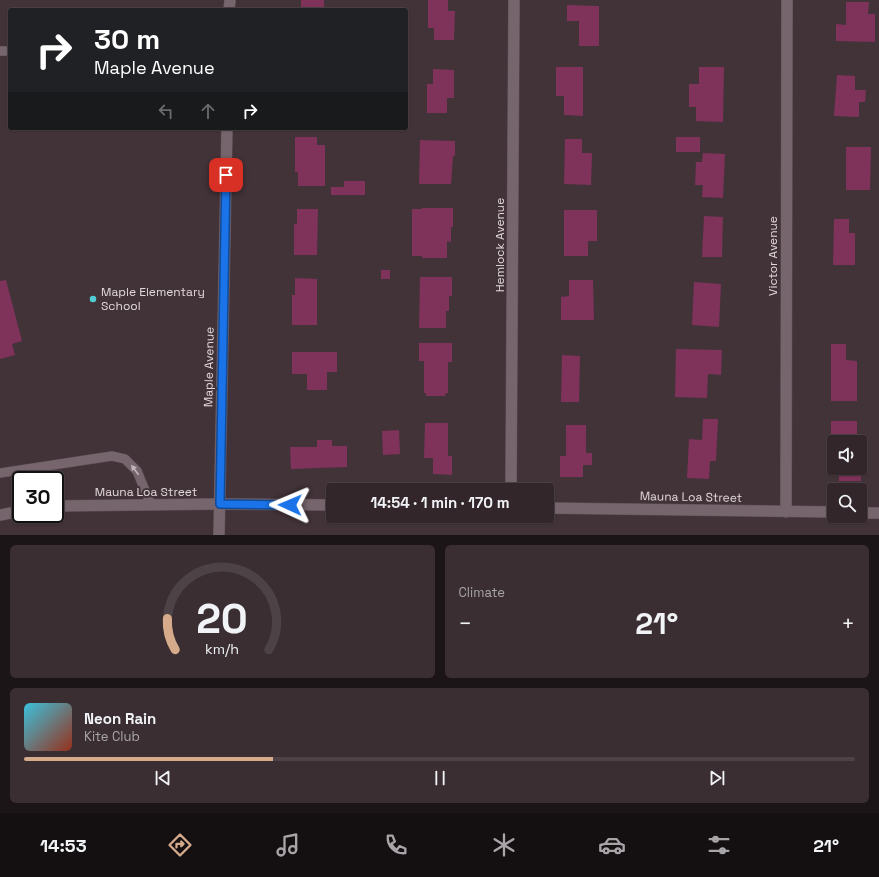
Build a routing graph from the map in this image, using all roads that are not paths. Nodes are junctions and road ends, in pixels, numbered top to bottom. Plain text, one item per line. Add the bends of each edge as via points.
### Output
1 (514, 0) edge
2 (787, 0) edge
3 (227, 130) edge
4 (0, 473) edge
5 (511, 483) edge
6 (220, 504) junction
7 (151, 505) junction
8 (326, 505) edge
9 (64, 506) edge
10 (554, 508) edge
11 (786, 512) junction
12 (827, 512) edge
13 (12, 513) edge
14 (867, 513) edge
15 (879, 513) edge
16 (0, 515) edge
17 (219, 535) edge

1 - 5 street, Hemlock Avenue
2 - 11 street, Victor Avenue
3 - 6 street, Maple Avenue
7 -> 4 lane via 137,470 125,459 112,456
6 - 7 street, Mauna Loa Street
6 - 8 street, Mauna Loa Street
6 - 17 street, Maple Avenue
7 - 9 street, Mauna Loa Street
10 - 11 street, Mauna Loa Street
11 - 12 street, Mauna Loa Street
13 - 16 street
14 - 15 street

